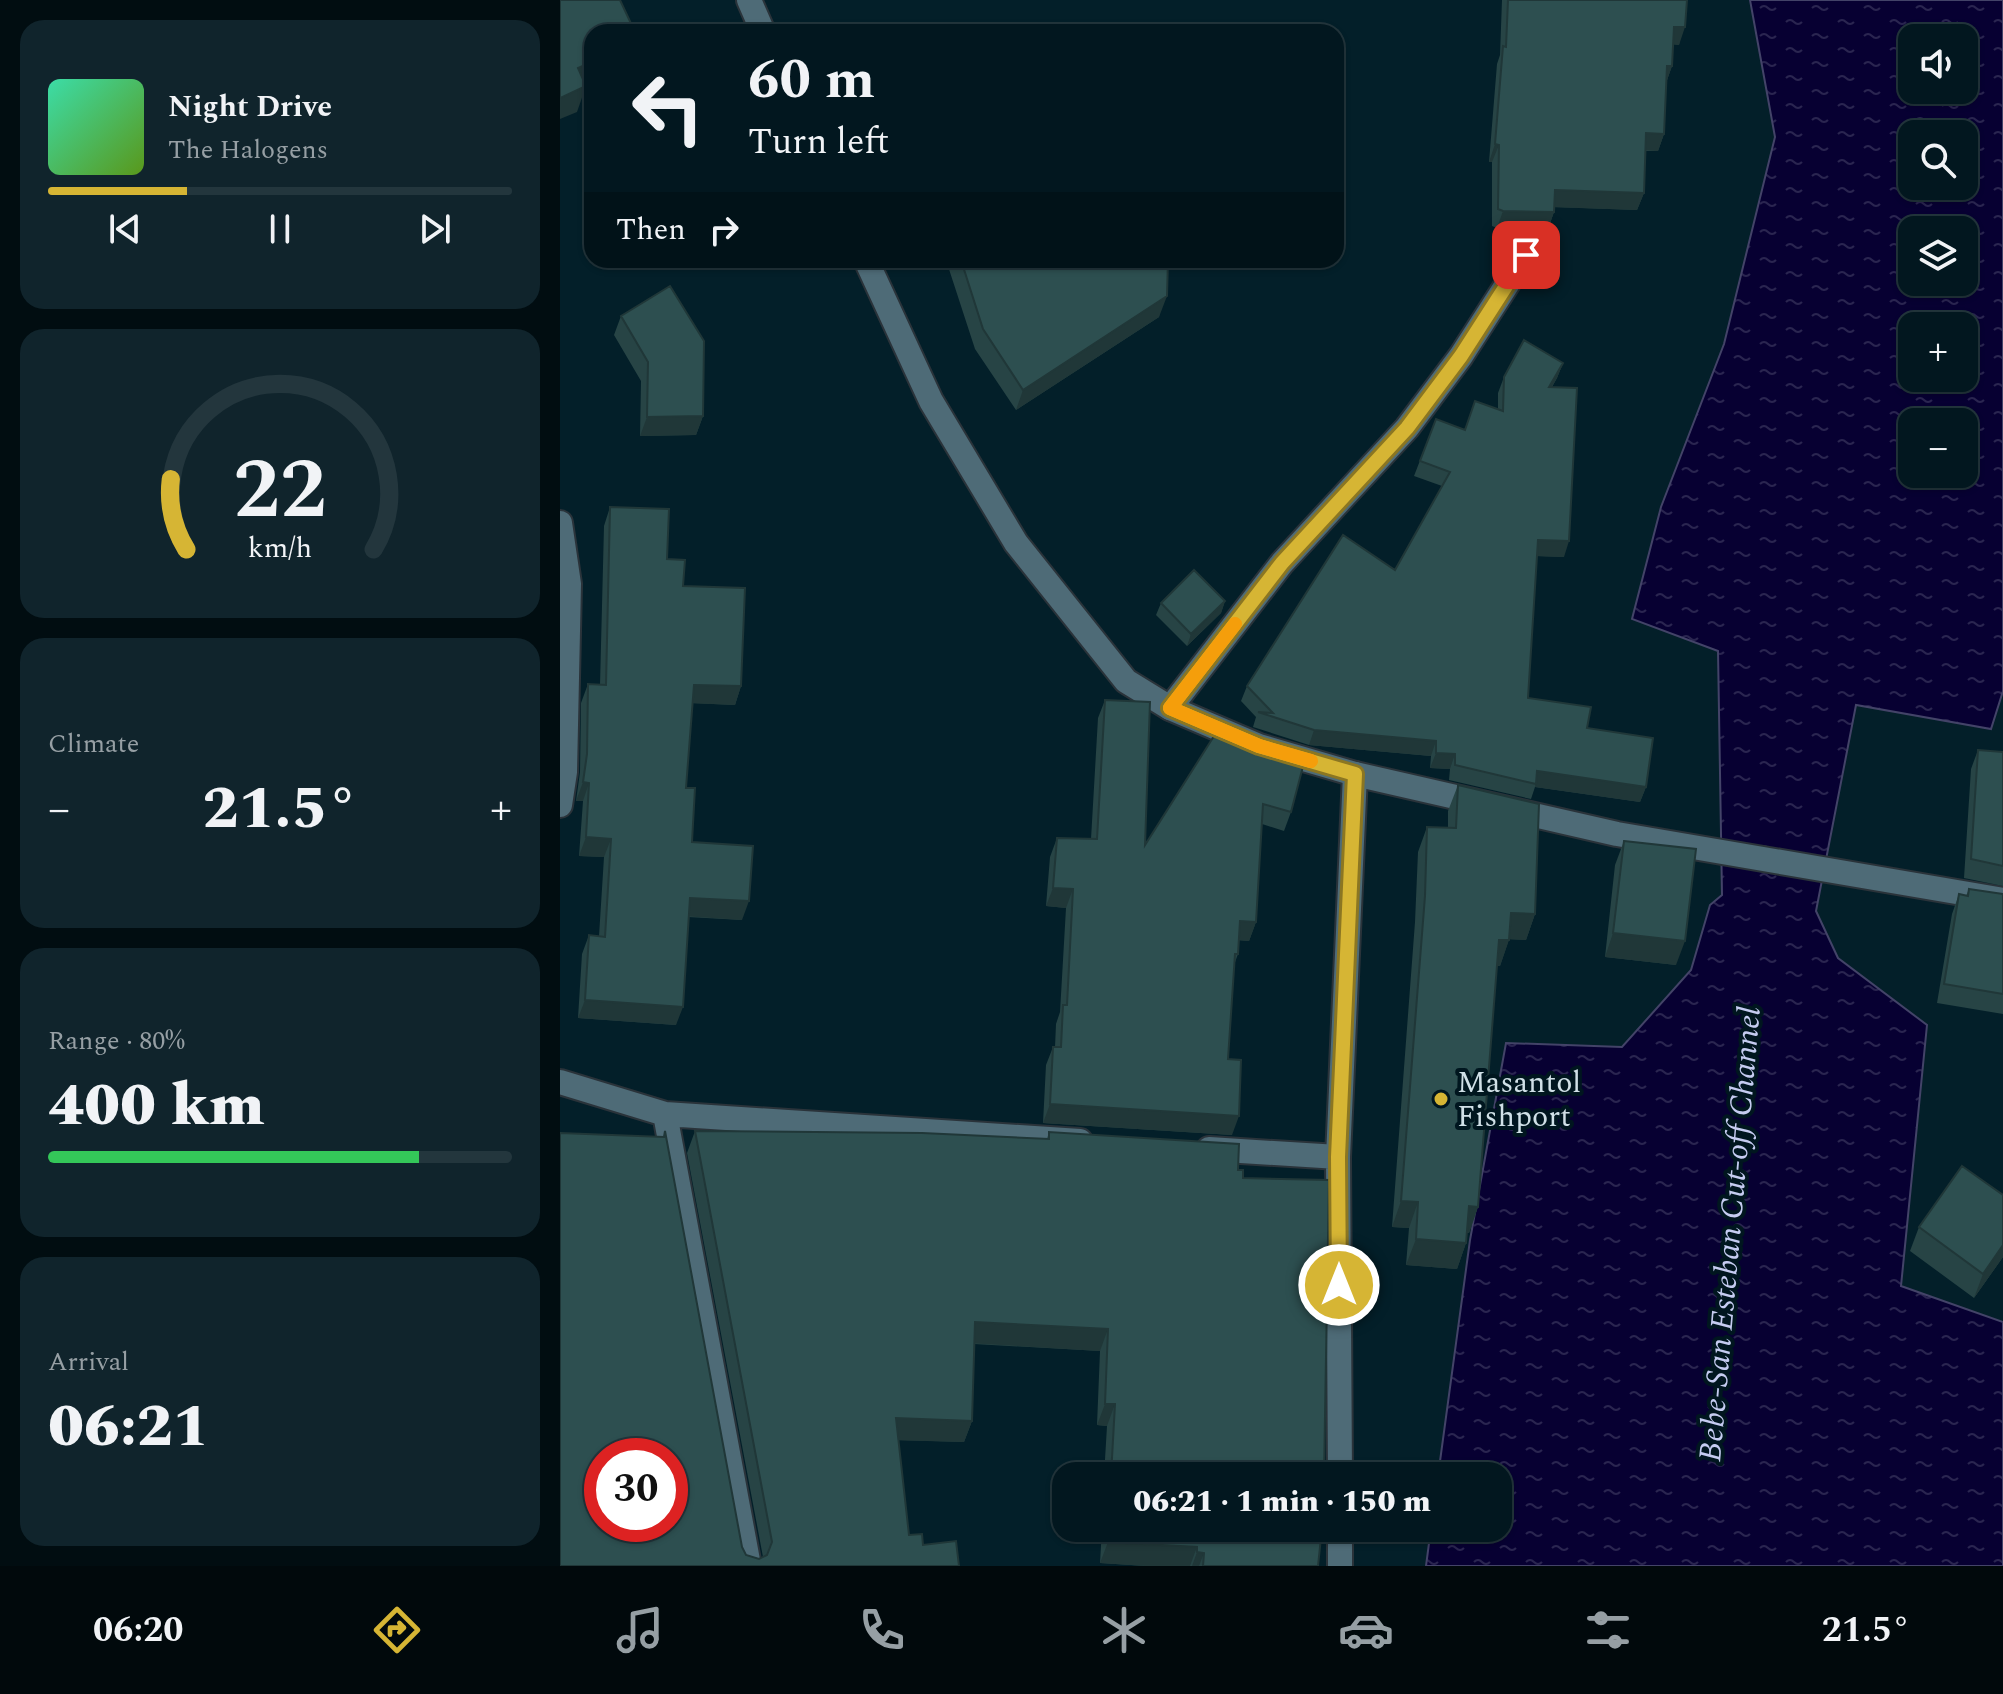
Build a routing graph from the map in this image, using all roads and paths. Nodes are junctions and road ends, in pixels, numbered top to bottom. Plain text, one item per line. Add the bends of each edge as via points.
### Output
1 (749, 0) edge
2 (760, 24) edge
3 (1526, 255) dead end
4 (870, 268) edge
5 (560, 523) edge
6 (1170, 708) junction
7 (1355, 774) junction
8 (560, 805) edge
9 (2003, 900) edge
10 (560, 1082) edge
11 (665, 1114) junction
12 (1103, 1142) edge
13 (1182, 1147) edge
14 (1338, 1157) junction
15 (1340, 1462) edge
16 (1340, 1542) edge
17 (749, 1566) edge
18 (1340, 1566) edge

1 - 2 street
3 - 6 street via 1407,428 1282,563
4 - 6 street via 931,401 1016,543 1126,681
5 - 8 street via 569,584
6 - 7 street via 1259,746
7 - 9 street via 1617,834
7 - 14 street
10 - 11 street
11 - 12 street
11 - 17 street
13 - 14 street
14 - 15 street
16 - 18 street

